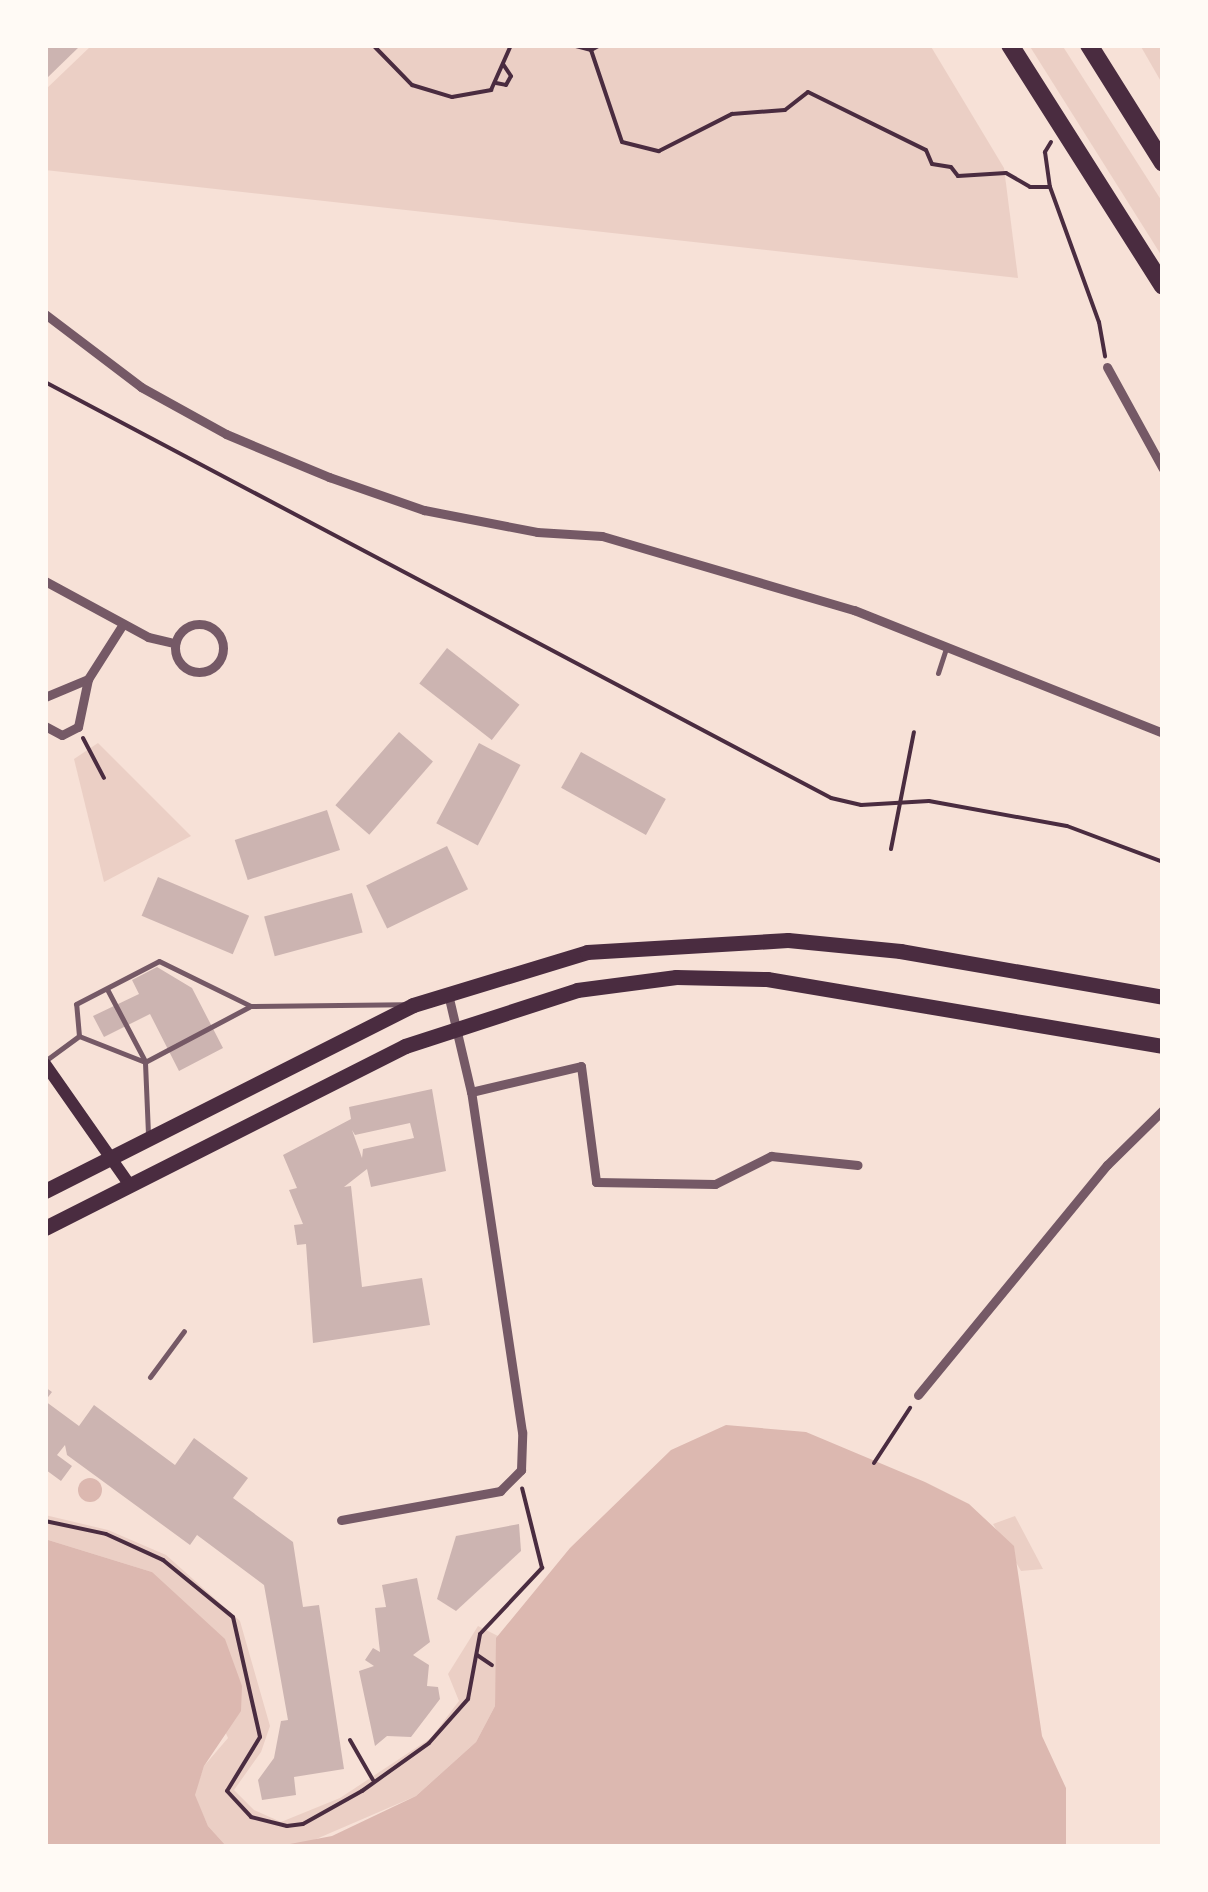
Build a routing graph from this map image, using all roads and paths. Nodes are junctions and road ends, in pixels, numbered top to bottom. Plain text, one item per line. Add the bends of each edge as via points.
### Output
1 (373, 45) edge
2 (511, 45) edge
3 (572, 45) edge
4 (600, 45) edge
5 (1010, 45) edge
6 (1089, 45) edge
7 (592, 50) junction
8 (503, 64) junction
9 (496, 82) junction
10 (1061, 124) junction
11 (1163, 163) edge
12 (1050, 186) junction
13 (1163, 286) edge
14 (45, 314) edge
15 (1107, 367) joint
16 (45, 382) edge
17 (1163, 469) edge
18 (45, 582) edge
19 (124, 624) junction
20 (175, 643) junction
21 (946, 645) junction
22 (938, 673) dead end
23 (88, 680) junction
24 (45, 697) edge
25 (45, 726) edge
26 (76, 729) junction
27 (914, 732) dead end
28 (1163, 733) edge
29 (104, 778) dead end
30 (896, 804) junction
31 (890, 849) dead end
32 (1163, 862) edge
33 (107, 988) junction
34 (447, 991) junction
35 (1163, 997) edge
36 (413, 1005) junction
37 (252, 1006) junction
38 (456, 1026) junction
39 (79, 1036) junction
40 (1163, 1046) edge
41 (146, 1062) junction
42 (45, 1063) edge
43 (471, 1092) junction
44 (1163, 1110) edge
45 (148, 1137) junction
46 (106, 1158) junction
47 (858, 1165) dead end
48 (129, 1184) junction
49 (45, 1191) edge
50 (45, 1228) edge
51 (184, 1332) dead end
52 (150, 1377) dead end
53 (918, 1395) dead end
54 (904, 1419) dead end
55 (874, 1463) dead end
56 (529, 1501) dead end
57 (341, 1520) dead end
58 (45, 1521) edge
59 (477, 1655) junction
60 (492, 1665) dead end
61 (350, 1740) dead end
62 (373, 1780) junction

1 - 9 path via 417,88 452,97 482,93
2 - 8 path
3 - 7 path
4 - 7 path
5 - 10 highway
6 - 11 highway
7 - 12 path via 622,142 659,151 732,114 785,110 808,92 926,150 932,164 958,176 1006,173 1030,187
8 - 9 path
8 - 9 path via 511,76 506,85
10 - 12 path via 1045,152
10 - 13 highway
12 - 15 path via 1099,322
14 - 21 street via 141,387 226,434 329,478 424,510 537,532 602,536 854,610
15 - 17 street
16 - 30 path via 831,798
18 - 19 street
19 - 20 street
19 - 23 street
20 - 20 street via 189,670 210,670 223,653 210,626 188,626
21 - 22 lane
21 - 28 street
23 - 24 street
23 - 26 street
25 - 26 street via 62,734
26 - 29 path
27 - 30 path
30 - 31 path
30 - 32 path via 929,801 1067,826
33 - 37 lane via 159,961
33 - 39 lane via 76,1004
33 - 41 lane
34 - 35 main road via 587,952 788,940 900,951
34 - 36 main road
34 - 38 street
36 - 37 lane
36 - 45 main road
37 - 41 lane
38 - 40 main road via 577,990 676,977 767,979
38 - 43 street
38 - 48 main road
39 - 41 lane
39 - 42 lane
41 - 45 lane
42 - 46 main road
43 - 47 street via 581,1066 596,1182 714,1184 771,1156
43 - 57 street via 522,1432 518,1479 500,1491
44 - 53 street via 1107,1165
45 - 46 main road
46 - 48 main road
46 - 49 main road
48 - 50 main road
51 - 52 lane
54 - 55 path
56 - 59 path via 542,1568 480,1634
58 - 62 path via 106,1534 163,1560 233,1617 260,1737 226,1784 250,1817 302,1824
59 - 60 path
59 - 62 path via 468,1698 443,1729
61 - 62 path

